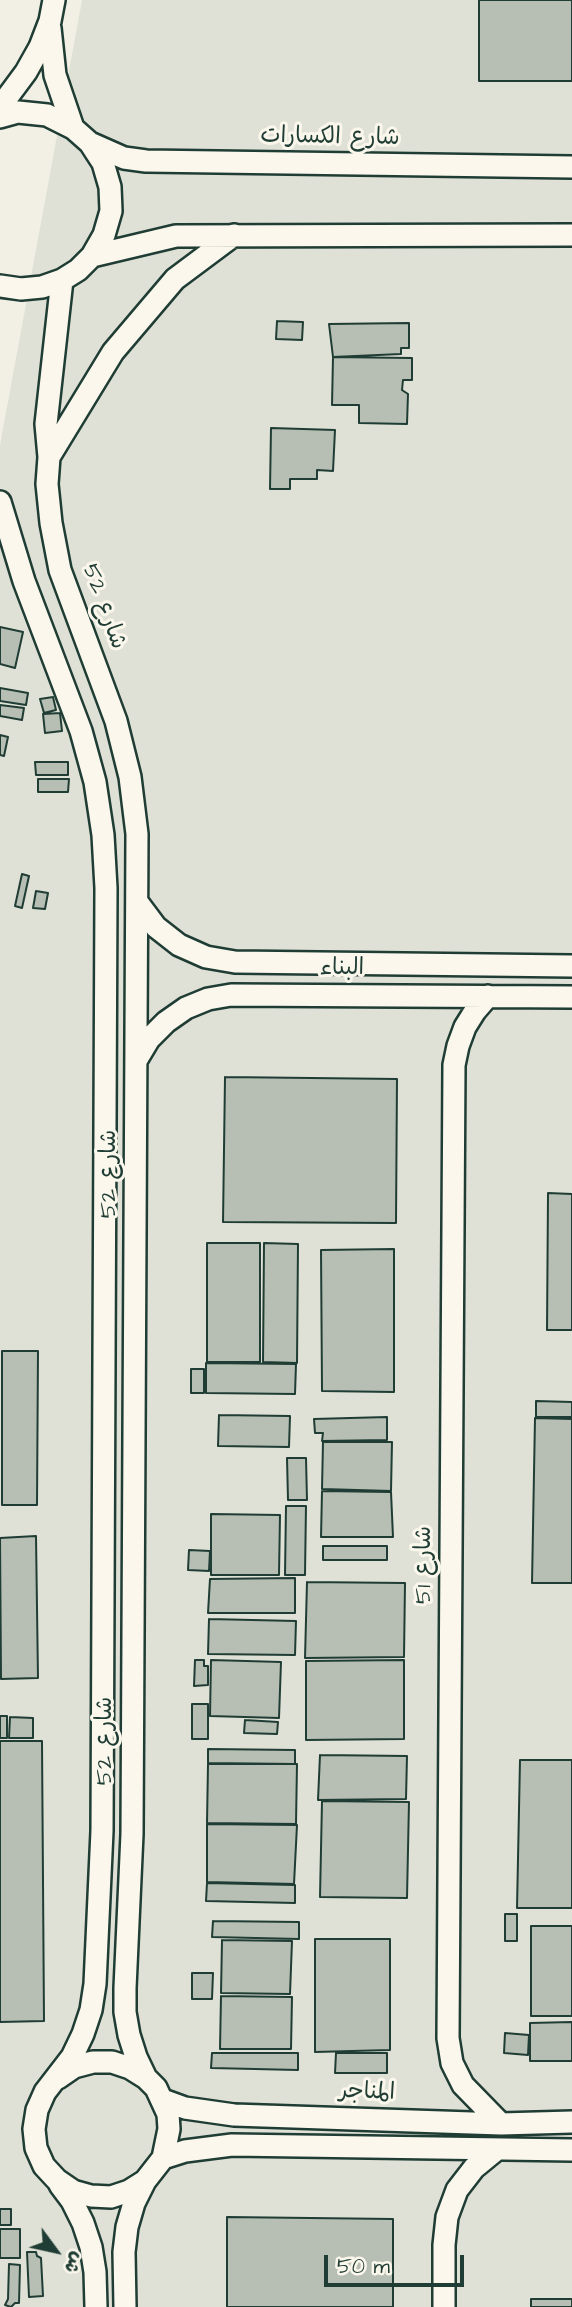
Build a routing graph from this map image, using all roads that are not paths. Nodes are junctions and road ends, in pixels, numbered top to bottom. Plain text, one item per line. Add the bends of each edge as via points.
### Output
1 (52, 10) edge
2 (0, 107) edge
3 (0, 117) edge
4 (74, 128) junction
5 (90, 143) junction
6 (572, 167) edge
7 (234, 234) junction
8 (572, 235) edge
9 (92, 256) junction
10 (62, 280) junction
11 (0, 286) edge
12 (49, 457) junction
13 (0, 502) edge
14 (138, 903) junction
15 (572, 966) edge
16 (488, 996) junction
17 (572, 997) edge
18 (137, 1059) junction
19 (58, 2078) junction
20 (146, 2078) junction
21 (163, 2100) junction
22 (572, 2122) edge
23 (501, 2124) junction
24 (496, 2150) junction
25 (572, 2150) edge
26 (163, 2158) junction
27 (57, 2180) junction
28 (145, 2181) junction
29 (96, 2307) edge
30 (125, 2307) edge
31 (444, 2307) edge

1 - 2 street via 40,47
1 - 4 street via 55,75
3 - 4 street, شارع الكسارات via 18,112 47,116
4 - 5 street, شارع الكسارات
5 - 6 street, شارع الكسارات via 124,158 146,161
5 - 9 street, شارع الكسارات via 107,175 111,211
7 - 8 street, شارع الكسارات
7 - 9 street, شارع الكسارات via 176,236
7 - 12 street via 175,279 113,352
9 - 10 street, شارع الكسارات
10 - 11 street, شارع الكسارات via 42,287
10 - 12 street, شارع 52 via 46,424
12 - 14 street, شارع 52 via 49,497 60,570 116,721 130,777
13 - 19 street, شارع 52 via 24,581 81,731 95,782 106,888 102,1831 96,1984 83,2034
14 - 15 street, البناء via 156,927 179,945 206,957 235,962
14 - 18 street, شارع 52
16 - 17 street, البناء
16 - 18 street, البناء via 231,995 208,999 166,1022
16 - 23 street, شارع 51 via 465,1027 454,1065 448,2038 452,2063 463,2085
18 - 20 street, شارع 52 via 132,1834 124,1988 129,2035
19 - 20 street via 74,2067 112,2062
19 - 27 street via 45,2092 34,2129 44,2166
20 - 21 street
21 - 23 street, المناجر via 209,2113
21 - 26 street via 169,2129
22 - 23 street, المناجر
24 - 25 street
24 - 26 street via 232,2145
24 - 31 street via 457,2190 447,2217
26 - 28 street
27 - 28 street via 73,2191 111,2197
27 - 29 street via 72,2201 91,2247
28 - 30 street via 127,2227

